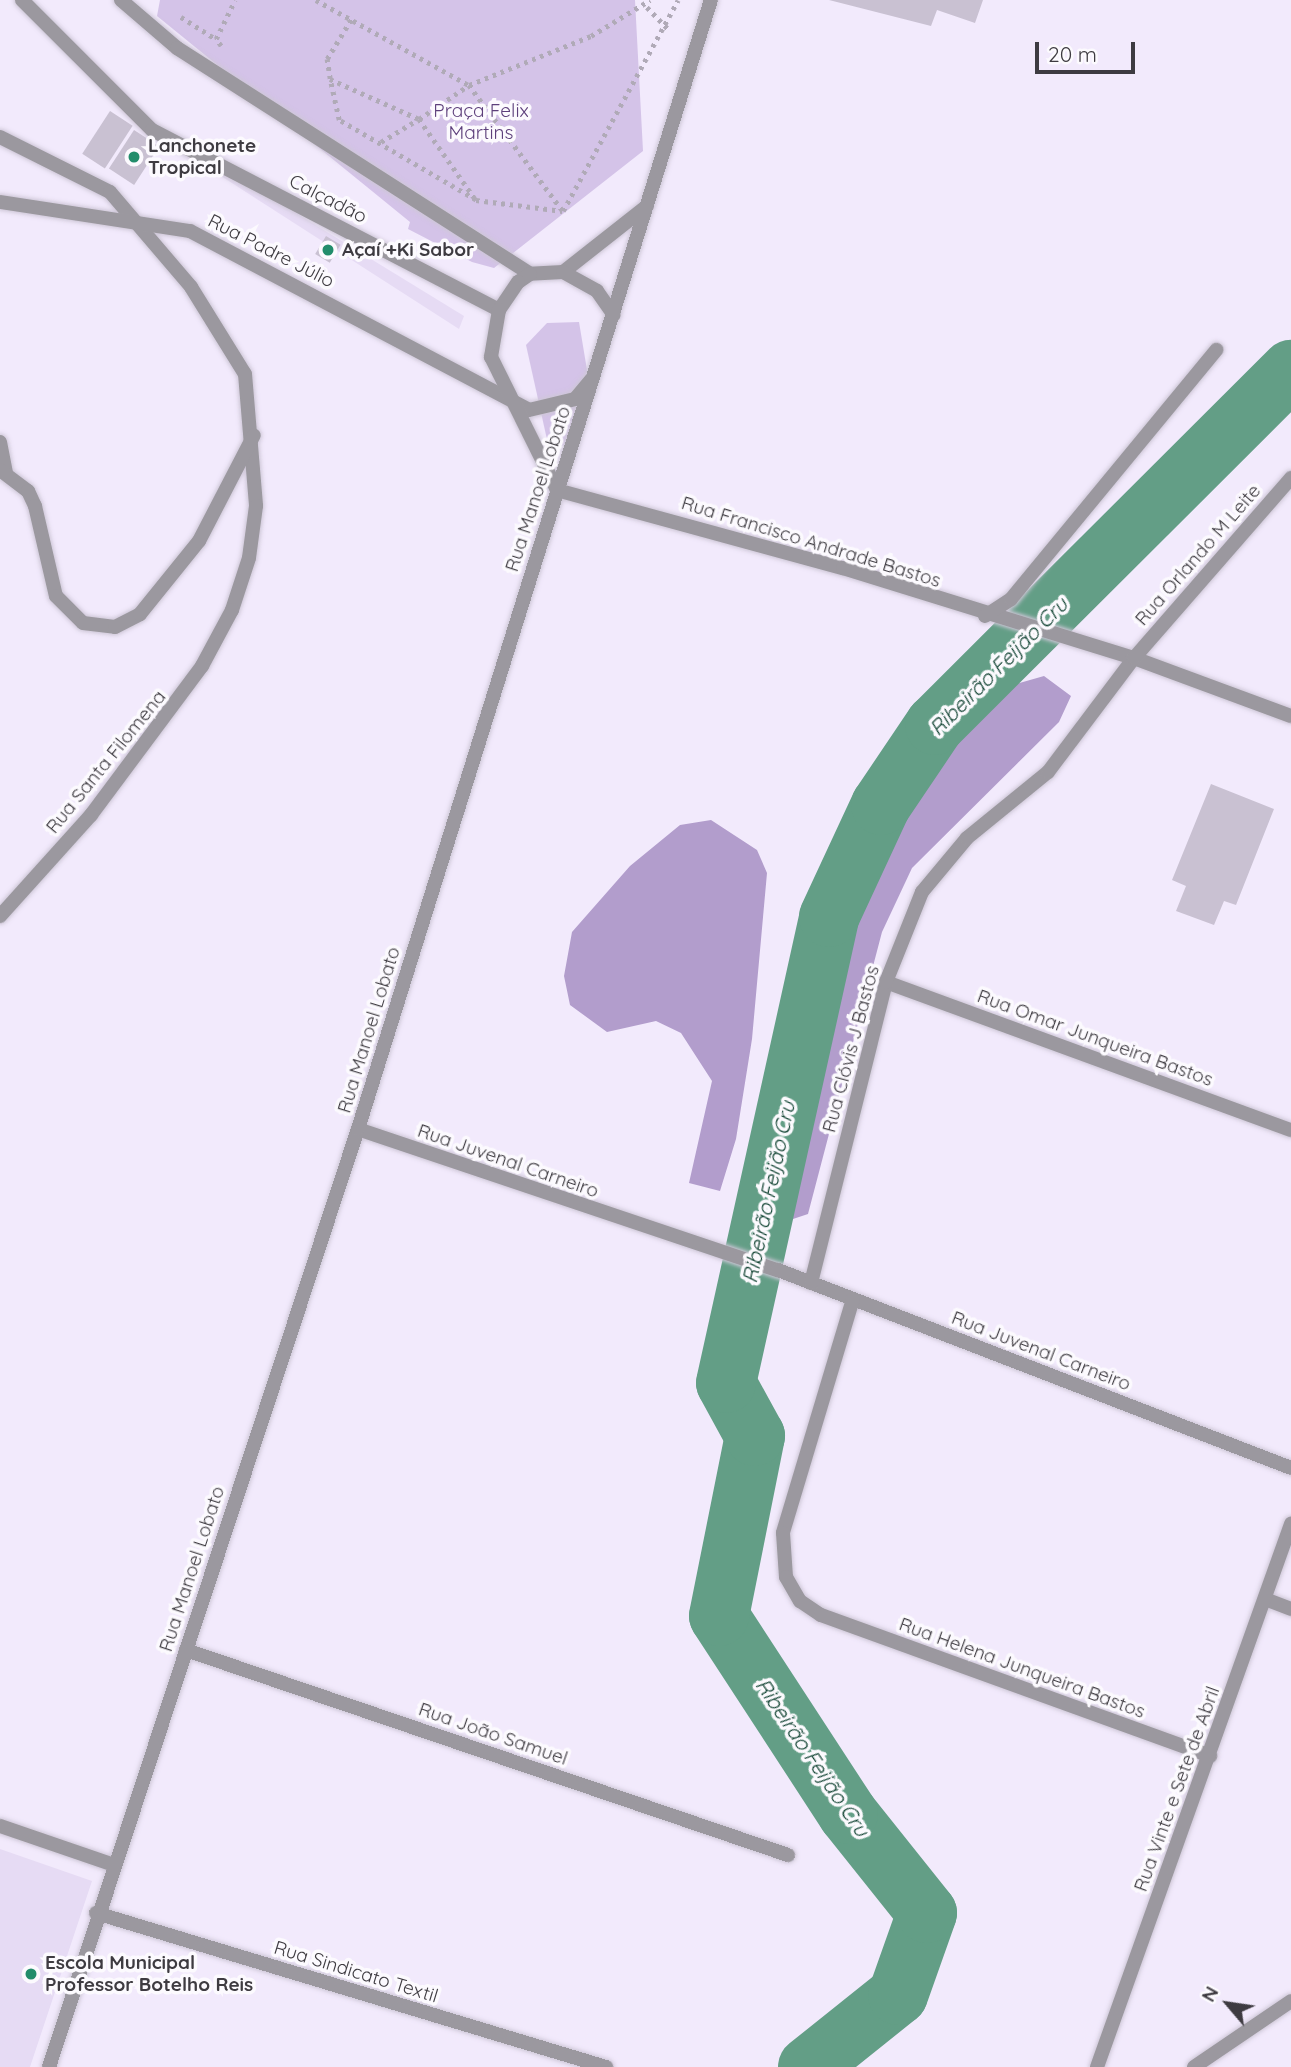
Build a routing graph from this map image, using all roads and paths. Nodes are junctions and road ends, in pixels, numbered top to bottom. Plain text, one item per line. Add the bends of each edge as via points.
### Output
1 (22, 0) edge
2 (121, 0) edge
3 (235, 0) edge
4 (316, 0) edge
5 (650, 0) edge
6 (678, 0) edge
7 (710, 0) edge
8 (647, 7) junction
9 (352, 18) junction
10 (668, 29) junction
11 (225, 51) dead end
12 (330, 79) junction
13 (469, 85) junction
14 (419, 119) junction
15 (0, 138) edge
16 (381, 142) junction
17 (476, 200) junction
18 (0, 202) edge
19 (647, 206) junction
20 (563, 211) junction
21 (138, 219) junction
22 (563, 272) junction
23 (530, 274) junction
24 (499, 310) junction
25 (614, 315) junction
26 (1216, 350) dead end
27 (596, 376) junction
28 (505, 395) junction
29 (255, 434) junction
30 (0, 442) edge
31 (3, 472) edge
32 (1291, 478) edge
33 (557, 490) junction
34 (985, 616) junction
35 (1134, 658) junction
36 (1291, 716) edge
37 (0, 916) edge
38 (886, 982) junction
39 (358, 1129) junction
40 (1291, 1129) edge
41 (811, 1283) junction
42 (853, 1299) junction
43 (1291, 1468) edge
44 (1291, 1524) edge
45 (1265, 1599) junction
46 (1291, 1609) edge
47 (186, 1650) junction
48 (1210, 1756) junction
49 (0, 1826) edge
50 (788, 1855) dead end
51 (111, 1864) junction
52 (96, 1913) junction
53 (1291, 2001) edge
54 (49, 2067) edge
55 (606, 2067) edge
56 (1097, 2067) edge
57 (1194, 2067) edge

1 - 24 street, Calçadão via 152,130
2 - 23 street via 177,48
3 - 11 path via 216,39
4 - 9 path
5 - 8 path
6 - 10 path
7 - 19 street, Rua Manoel Lobato
8 - 10 path
8 - 13 path
9 - 12 path via 327,59
9 - 13 path
10 - 20 path
12 - 14 path
12 - 16 path via 339,120
13 - 14 path
13 - 20 path
14 - 16 path
14 - 17 path
15 - 21 street via 85,176
16 - 17 path
17 - 20 path
18 - 21 street, Rua Padre Júlio
19 - 22 street
19 - 25 street, Rua Manoel Lobato
21 - 28 street, Rua Padre Júlio via 190,231 264,266
21 - 29 street, Rua Santa Filomena via 245,374
22 - 23 street
22 - 25 street via 597,290
23 - 24 street
24 - 28 street via 491,357
25 - 27 street, Rua Manoel Lobato
26 - 34 street via 1011,599
27 - 28 street via 575,399 552,407 529,410
27 - 33 street, Rua Manoel Lobato
28 - 33 street
29 - 31 street via 199,541 140,614 115,627 83,623 56,596 35,506
29 - 37 street, Rua Santa Filomena via 249,558 232,610 165,723
30 - 31 street
32 - 35 street, Rua Orlando M Leite
33 - 34 street, Rua Francisco Andrade Bastos via 844,568
33 - 39 street, Rua Manoel Lobato
34 - 35 street, Rua Francisco Andrade Bastos via 1092,650
35 - 36 street, Rua Francisco Andrade Bastos
35 - 38 street, Rua Clóvis J Bastos via 1048,772 938,867
38 - 40 street, Rua Omar Junqueira Bastos
38 - 41 street, Rua Clóvis J Bastos
39 - 41 street, Rua Juvenal Carneiro
39 - 47 street, Rua Manoel Lobato
41 - 42 street, Rua Juvenal Carneiro
42 - 43 street, Rua Juvenal Carneiro
42 - 48 street, Rua Helena Junqueira Bastos via 783,1533 786,1577 800,1601 821,1615
44 - 45 street, Rua Vinte e Sete de Abril
45 - 46 street
45 - 48 street, Rua Vinte e Sete de Abril
47 - 50 street, Rua João Samuel
47 - 51 street, Rua Manoel Lobato
48 - 56 street, Rua Vinte e Sete de Abril
49 - 51 street
51 - 52 street, Rua Manoel Lobato
52 - 54 street, Rua Manoel Lobato
52 - 55 street, Rua Sindicato Textil
53 - 57 street

